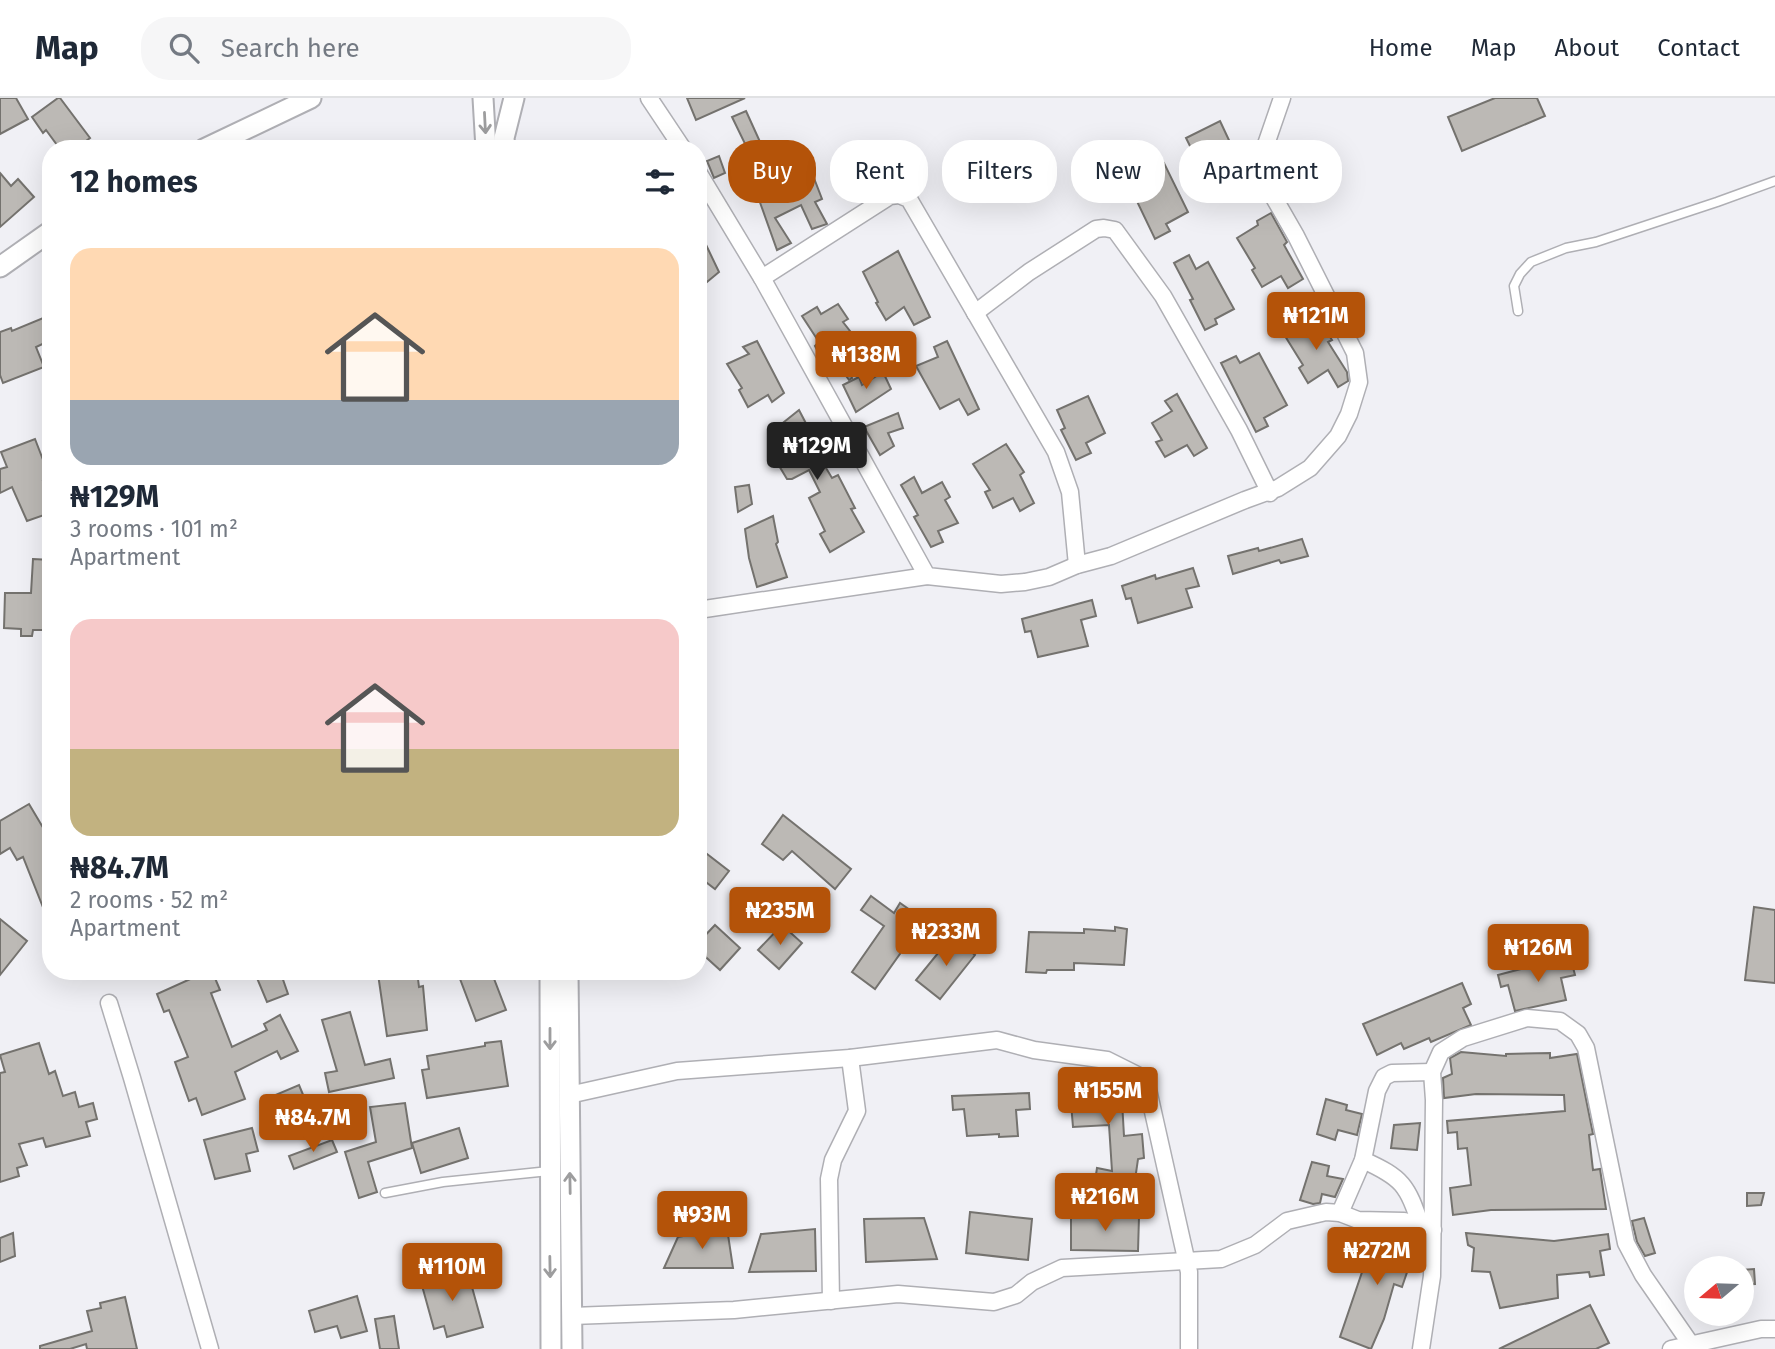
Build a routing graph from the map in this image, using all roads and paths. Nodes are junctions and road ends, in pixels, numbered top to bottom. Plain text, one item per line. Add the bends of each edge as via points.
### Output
1 (311, 98) edge
2 (483, 98) edge
3 (514, 98) edge
4 (649, 98) edge
5 (1282, 98) edge
6 (223, 140) edge
7 (485, 140) edge
8 (504, 140) edge
9 (677, 140) edge
10 (1775, 181) edge
11 (707, 187) edge
12 (42, 237) edge
13 (0, 267) edge
14 (762, 278) junction
15 (1518, 311) dead end
16 (975, 313) junction
17 (1270, 493) junction
18 (1077, 565) junction
19 (926, 576) junction
20 (707, 609) edge
21 (550, 980) edge
22 (568, 980) edge
23 (109, 1003) dead end
24 (850, 1058) junction
25 (1432, 1072) junction
26 (569, 1095) junction
27 (1363, 1160) junction
28 (549, 1171) junction
29 (385, 1194) dead end
30 (1340, 1213) junction
31 (1427, 1228) junction
32 (1187, 1262) junction
33 (831, 1301) junction
34 (572, 1316) junction
35 (1775, 1329) edge
36 (1690, 1343) junction
37 (210, 1349) edge
38 (551, 1349) edge
39 (572, 1349) edge
40 (1189, 1349) edge
41 (1421, 1349) edge
42 (1671, 1349) edge

1 - 6 street
2 -> 7 street
3 - 8 street
4 - 9 street
5 - 17 street via 1263,153 1264,178 1355,354 1359,382 1349,414 1325,453
10 - 15 lane via 1531,262 1514,286
11 - 14 street
12 - 13 street
14 - 16 street via 890,196 899,195 909,199
14 - 19 street
16 - 17 street via 1096,229 1115,230 1163,296
16 - 18 street via 1056,452 1070,492
17 - 18 street
18 - 19 street via 1049,577 1001,584
19 - 20 street
21 -> 28 street
22 - 26 street
23 - 37 street
24 - 26 street via 677,1071
24 - 32 street via 997,1040 1107,1060 1139,1076 1147,1085
24 - 33 street via 857,1111 833,1160 829,1179
25 - 27 street via 1384,1077
25 - 31 street
25 - 36 street via 1441,1052 1463,1038 1527,1018 1560,1021 1578,1034 1586,1048 1600,1107 1626,1243
34 -> 26 street
27 - 30 street
27 - 31 street via 1391,1172 1409,1191
28 - 29 lane via 443,1182
28 -> 38 street
30 - 31 street via 1358,1220 1391,1219
30 - 32 street via 1287,1221 1241,1252
31 - 41 street via 1432,1276
32 - 33 street via 1062,1268 1016,1295 994,1302 898,1294
32 - 40 street
33 - 34 street
34 - 39 street
35 - 36 street
36 - 42 street

